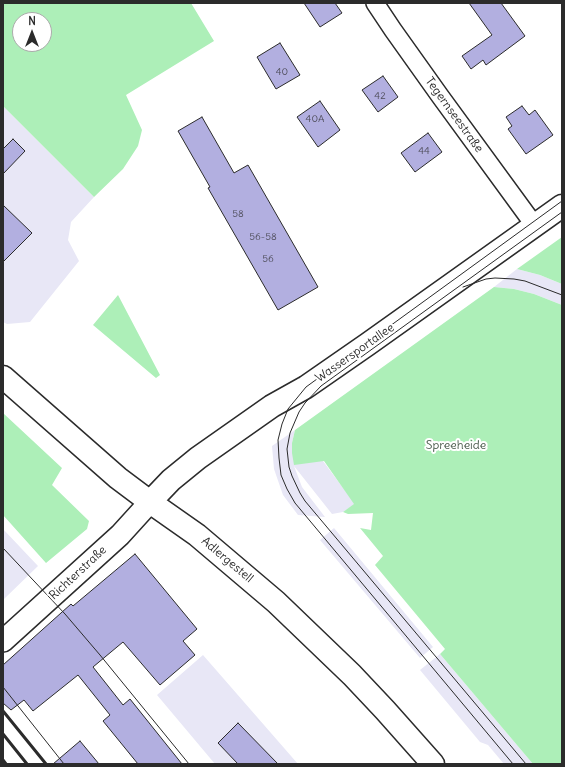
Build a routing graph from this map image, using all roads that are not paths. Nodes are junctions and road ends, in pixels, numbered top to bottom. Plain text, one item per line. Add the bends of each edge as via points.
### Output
1 (375, 3) edge
2 (562, 206) edge
3 (535, 226) junction
4 (3, 377) edge
5 (150, 502) junction
6 (3, 641) edge
7 (432, 764) edge

1 - 3 street, Tegernseestraße
2 - 3 main road, Wassersportallee
3 - 5 main road, Wassersportallee via 362,349 306,387 272,406 198,458 171,480
4 - 5 main road, Adlergestell via 118,478
5 - 6 street, Richterstraße via 120,535
5 - 7 main road, Adlergestell via 197,535 276,602 352,675

